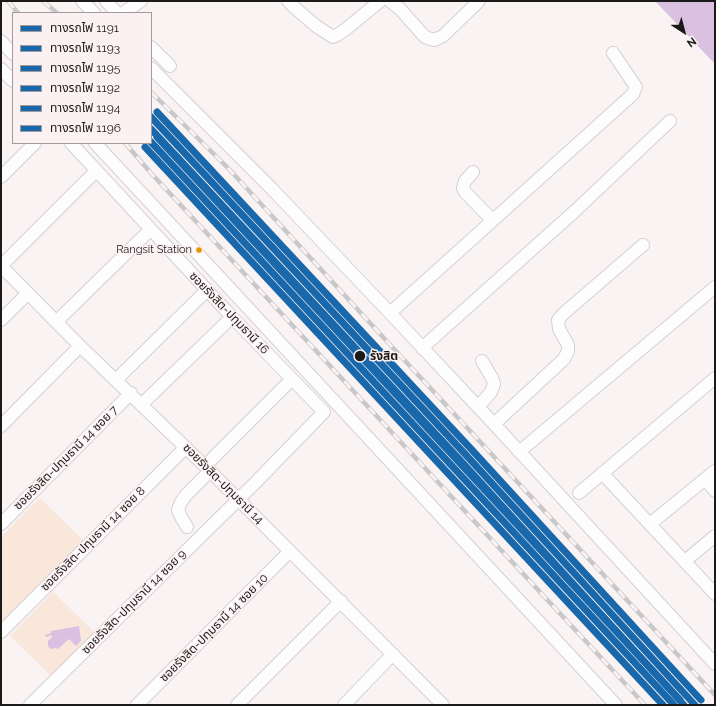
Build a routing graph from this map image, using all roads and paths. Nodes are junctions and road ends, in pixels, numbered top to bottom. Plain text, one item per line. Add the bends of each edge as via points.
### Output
1 (82, 1) edge
2 (106, 1) edge
3 (141, 1) edge
4 (288, 1) edge
5 (380, 1) edge
6 (390, 1) edge
7 (479, 1) edge
8 (93, 12) edge
9 (117, 12) edge
10 (124, 12) edge
11 (1, 41) edge
12 (152, 48) edge
13 (613, 52) dead end
14 (12, 53) edge
15 (170, 66) dead end
16 (1, 69) edge
17 (152, 69) edge
18 (12, 80) edge
19 (670, 121) dead end
20 (34, 144) edge
21 (72, 144) edge
22 (96, 144) edge
23 (96, 171) junction
24 (3, 172) edge
25 (473, 172) dead end
26 (492, 220) junction
27 (150, 230) junction
28 (643, 246) dead end
29 (1, 266) edge
30 (715, 288) edge
31 (207, 290) junction
32 (28, 293) junction
33 (390, 313) junction
34 (232, 317) junction
35 (1, 320) edge
36 (56, 322) junction
37 (80, 346) junction
38 (422, 348) junction
39 (482, 361) dead end
40 (715, 378) edge
41 (292, 379) junction
42 (116, 380) junction
43 (131, 393) junction
44 (142, 404) junction
45 (478, 407) junction
46 (324, 412) joint
47 (494, 424) junction
48 (1, 426) edge
49 (186, 447) junction
50 (519, 452) junction
51 (208, 469) junction
52 (715, 471) edge
53 (602, 473) junction
54 (706, 480) junction
55 (715, 491) edge
56 (579, 493) dead end
57 (239, 500) junction
58 (1, 524) edge
59 (650, 524) junction
60 (187, 527) dead end
61 (715, 536) edge
62 (290, 551) junction
63 (685, 561) junction
64 (715, 594) edge
65 (340, 601) junction
66 (1, 632) edge
67 (393, 654) junction
68 (715, 664) edge
69 (30, 705) edge
70 (137, 705) edge
71 (237, 705) edge
72 (344, 705) edge
73 (443, 705) edge
74 (616, 705) edge

1 - 8 street
2 - 9 street
3 - 10 street
4 - 5 street via 332,37 337,36
6 - 7 street via 424,37 434,40 443,36
11 - 14 street
12 - 15 street
13 - 26 street via 636,87 633,94
16 - 18 street
17 - 33 street via 272,189
19 - 38 street via 575,211
20 - 24 street
21 - 23 street, ซอยรังสิต-ปทุมธานี 16
22 - 74 street
23 - 27 street, ซอยรังสิต-ปทุมธานี 16
23 - 29 street
25 - 26 street via 465,181 463,188
26 - 33 street
27 - 31 street, ซอยรังสิต-ปทุมธานี 16
27 - 36 street
28 - 47 street via 563,314 558,320 559,329 568,345 564,358
29 - 32 street, ซอยรังสิต-ปทุมธานี 14
30 - 50 street
31 - 34 street, ซอยรังสิต-ปทุมธานี 16
31 - 42 street
32 - 35 street
32 - 36 street, ซอยรังสิต-ปทุมธานี 14
33 - 38 street
34 - 41 street, ซอยรังสิต-ปทุมธานี 16
34 - 44 street
36 - 37 street, ซอยรังสิต-ปทุมธานี 14
37 - 42 street, ซอยรังสิต-ปทุมธานี 14
37 - 48 street
38 - 45 street
39 - 45 street via 494,384 491,392
40 - 53 street
41 - 46 street, ซอยรังสิต-ปทุมธานี 16
41 - 51 street
42 - 43 street, ซอยรังสิต-ปทุมธานี 14
43 - 44 street, ซอยรังสิต-ปทุมธานี 14
43 - 58 street, ซอยรังสิต-ปทุมธานี 14 ซอย 7
44 - 49 street, ซอยรังสิต-ปทุมธานี 14
45 - 47 street
46 - 57 street, ซอยรังสิต-ปทุมธานี 14 ซอย 9
47 - 50 street
49 - 51 street, ซอยรังสิต-ปทุมธานี 14
49 - 66 street, ซอยรังสิต-ปทุมธานี 14 ซอย 8
50 - 68 street
51 - 57 street, ซอยรังสิต-ปทุมธานี 14
51 - 60 street via 186,495 178,510
52 - 54 street
53 - 56 street
53 - 59 street
54 - 55 street
54 - 59 street
57 - 62 street, ซอยรังสิต-ปทุมธานี 14
57 - 69 street, ซอยรังสิต-ปทุมธานี 14 ซอย 9
59 - 63 street
61 - 63 street
62 - 65 street, ซอยรังสิต-ปทุมธานี 14
62 - 70 street, ซอยรังสิต-ปทุมธานี 14 ซอย 10
63 - 64 street
65 - 67 street, ซอยรังสิต-ปทุมธานี 14
65 - 71 street
67 - 72 street
67 - 73 street, ซอยรังสิต-ปทุมธานี 14

